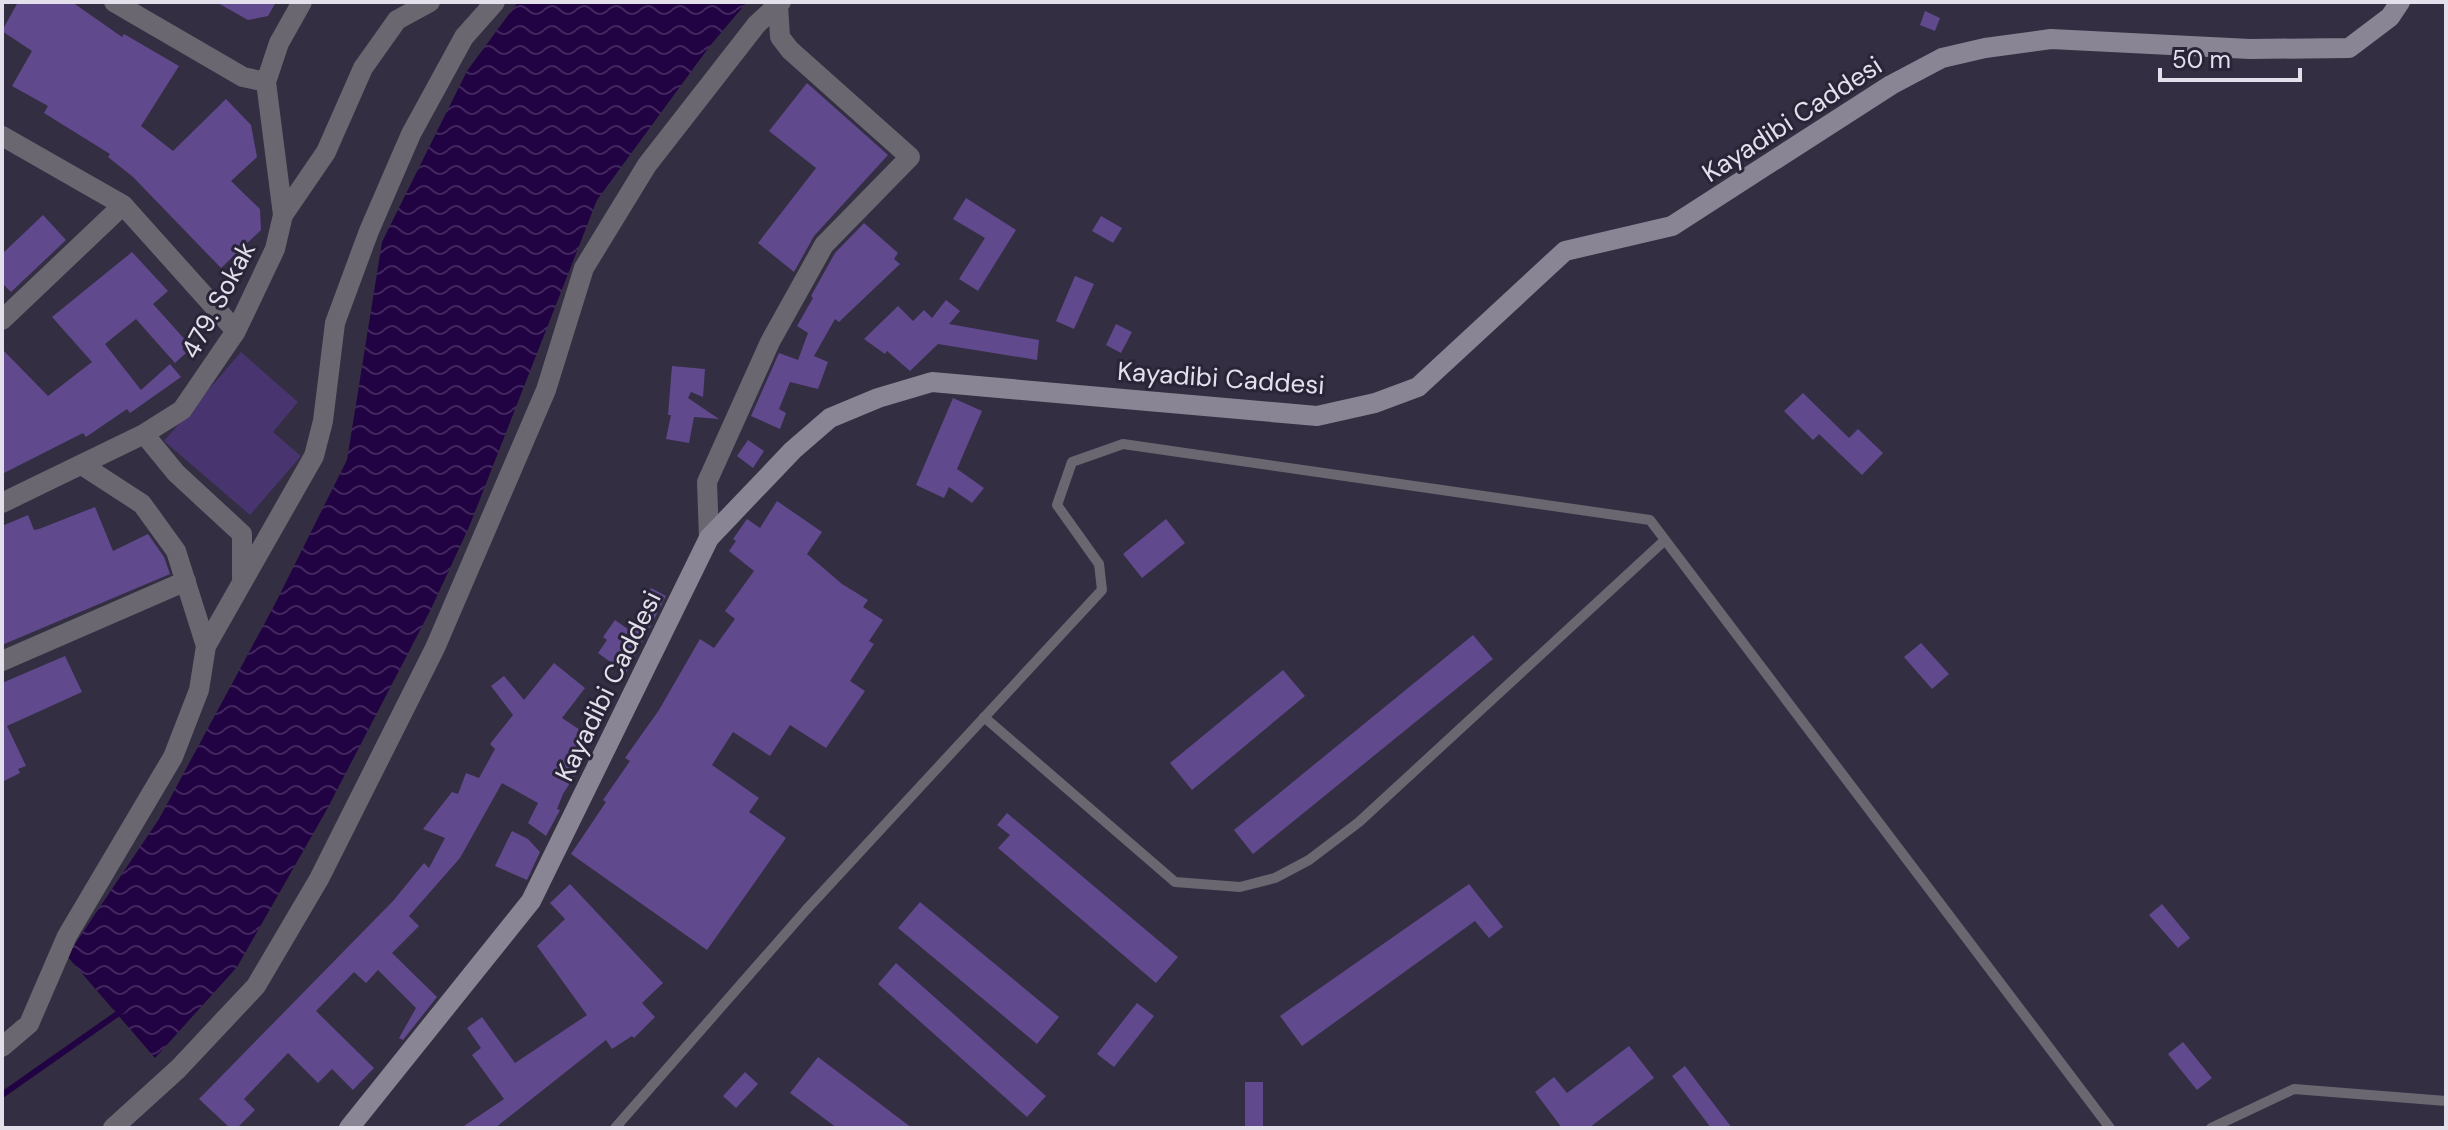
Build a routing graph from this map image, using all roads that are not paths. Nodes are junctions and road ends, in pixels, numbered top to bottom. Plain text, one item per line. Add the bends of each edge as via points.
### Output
1 (114, 2) edge
2 (302, 2) edge
3 (430, 2) edge
4 (495, 2) edge
5 (2400, 2) edge
6 (780, 3) edge
7 (266, 82) junction
8 (2, 136) edge
9 (123, 205) junction
10 (283, 215) junction
11 (2, 320) edge
12 (236, 331) junction
13 (144, 434) junction
14 (82, 465) junction
15 (2, 503) edge
16 (709, 538) junction
17 (1665, 540) junction
18 (242, 580) junction
19 (186, 581) junction
20 (206, 646) junction
21 (2, 661) edge
22 (984, 717) junction
23 (2, 1047) edge
24 (2446, 1101) edge
25 (113, 1128) edge
26 (349, 1128) edge
27 (615, 1128) edge
28 (2110, 1128) edge
29 (2211, 1128) edge

1 - 7 street via 243,77
2 - 7 street via 279,43
3 - 10 street via 397,20 363,68 326,152
4 - 18 street via 464,37 411,134 335,323 314,456
5 - 16 street, Kayadibi Caddesi via 2390,17 2349,48 2051,39 1942,58 1891,85 1672,226 1565,251 1418,387 1317,416 932,382 830,418
6 - 16 street via 780,37 790,50 910,157 824,245 770,342 707,482
6 - 25 street via 757,24 647,165 584,268 546,390 435,648 319,879 256,986
7 - 10 street, 479. Sokak
8 - 9 street
9 - 11 street
9 - 12 street
10 - 12 street, 479. Sokak via 275,249
12 - 13 street, 479. Sokak via 182,410
13 - 14 street, 479. Sokak
13 - 18 street via 176,473 242,534
14 - 15 street, 479. Sokak
14 - 19 street via 142,504 176,551
16 - 26 street, Kayadibi Caddesi via 531,901
17 - 22 lane via 1359,822 1309,860 1240,887 1175,882
17 - 22 lane via 1650,520 1123,444 1072,462 1057,505 1099,564 1102,590
17 - 28 lane
18 - 20 street
19 - 20 street
19 - 21 street
20 - 23 street via 199,690 173,757 67,936 29,1024
22 - 27 lane
24 - 29 lane via 2294,1089

